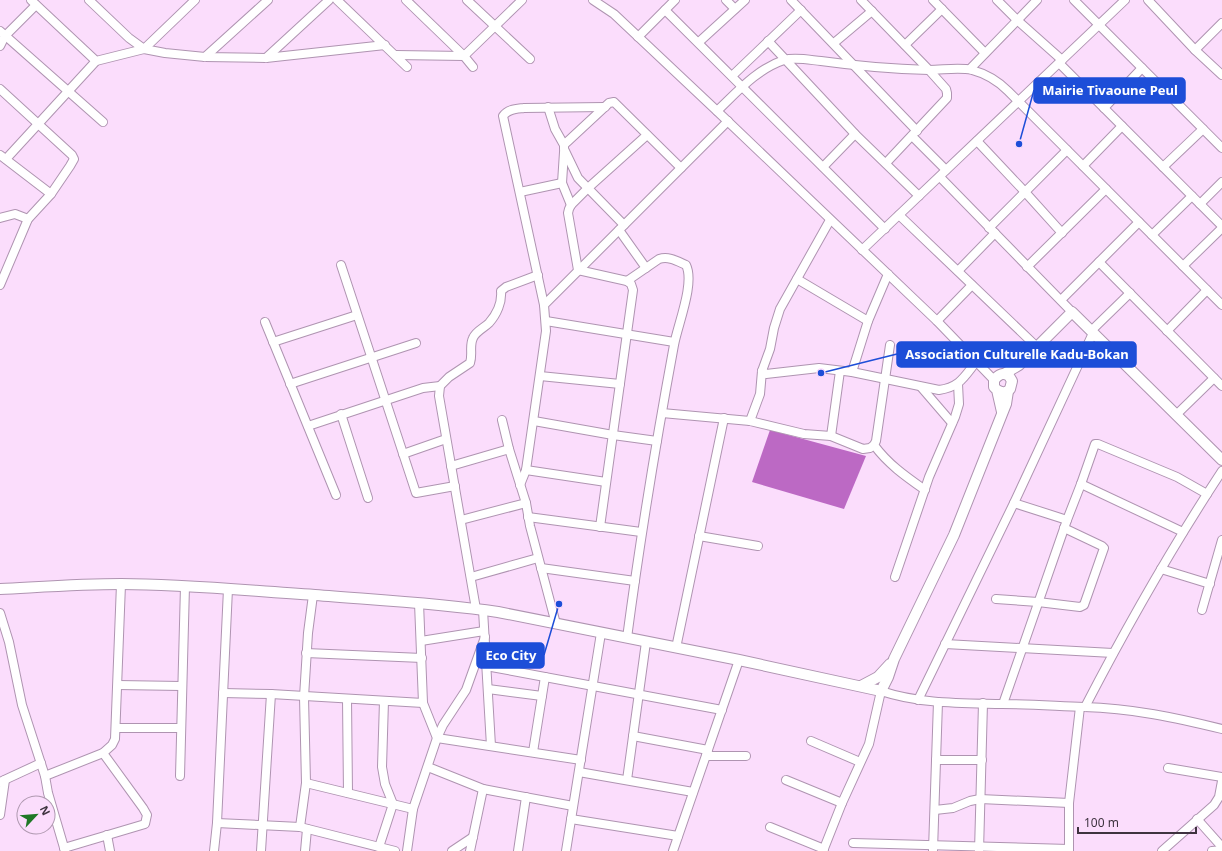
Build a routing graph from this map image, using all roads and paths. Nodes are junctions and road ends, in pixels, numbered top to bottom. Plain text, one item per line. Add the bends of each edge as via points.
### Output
1 (89, 0) edge
2 (195, 0) edge
3 (268, 0) edge
4 (329, 0) edge
5 (337, 0) edge
6 (406, 0) edge
7 (467, 0) edge
8 (522, 0) edge
9 (593, 0) edge
10 (603, 0) edge
11 (674, 0) edge
12 (726, 0) edge
13 (745, 0) edge
14 (791, 0) edge
15 (861, 0) edge
16 (933, 0) edge
17 (997, 0) edge
18 (1037, 0) edge
19 (1074, 0) edge
20 (1125, 0) edge
21 (1148, 0) edge
22 (34, 3) edge
23 (735, 9) junction
24 (942, 9) junction
25 (665, 10) junction
26 (801, 10) junction
27 (872, 10) junction
28 (614, 14) junction
29 (1017, 20) junction
30 (1222, 23) edge
31 (1099, 25) junction
32 (496, 26) junction
33 (2, 33) edge
34 (638, 37) junction
35 (768, 41) junction
36 (699, 42) junction
37 (834, 43) junction
38 (385, 44) junction
39 (905, 45) junction
40 (0, 46) edge
41 (144, 48) junction
42 (1195, 50) junction
43 (985, 53) junction
44 (396, 55) junction
45 (464, 56) junction
46 (205, 58) junction
47 (266, 58) junction
48 (530, 59) dead end
49 (786, 60) junction
50 (96, 61) junction
51 (1061, 62) junction
52 (856, 66) junction
53 (407, 67) dead end
54 (473, 67) dead end
55 (1142, 68) junction
56 (929, 70) junction
57 (970, 70) junction
58 (1222, 75) edge
59 (732, 76) junction
60 (742, 87) junction
61 (0, 89) edge
62 (68, 91) junction
63 (1019, 102) junction
64 (548, 107) junction
65 (605, 107) junction
66 (1104, 108) junction
67 (717, 111) junction
68 (728, 121) junction
69 (103, 122) dead end
70 (38, 124) junction
71 (1122, 126) junction
72 (1203, 129) junction
73 (914, 133) junction
74 (855, 134) junction
75 (647, 135) junction
76 (977, 141) junction
77 (1221, 146) edge
78 (564, 147) junction
79 (1067, 150) junction
80 (3, 157) edge
81 (886, 163) junction
82 (1083, 166) junction
83 (823, 167) junction
84 (1163, 167) junction
85 (681, 168) junction
86 (946, 170) junction
87 (940, 177) junction
88 (1222, 182) edge
89 (562, 183) junction
90 (588, 188) junction
91 (1106, 189) junction
92 (520, 192) junction
93 (1026, 192) junction
94 (51, 194) junction
95 (919, 196) junction
96 (1192, 196) junction
97 (1200, 204) junction
98 (571, 205) junction
99 (899, 215) junction
100 (0, 218) edge
101 (28, 219) junction
102 (830, 220) junction
103 (1139, 222) junction
104 (622, 227) junction
105 (1222, 227) edge
106 (885, 229) junction
107 (992, 230) junction
108 (1062, 233) junction
109 (1152, 235) junction
110 (862, 250) junction
111 (1099, 262) junction
112 (340, 265) dead end
113 (1183, 266) junction
114 (1027, 267) junction
115 (646, 268) junction
116 (578, 270) junction
117 (958, 271) junction
118 (888, 274) junction
119 (538, 275) junction
120 (797, 279) junction
121 (628, 282) junction
122 (972, 284) junction
123 (0, 285) edge
124 (1207, 290) junction
125 (1130, 293) junction
126 (1060, 300) junction
127 (1220, 300) edge
128 (544, 305) junction
129 (1072, 312) junction
130 (357, 315) junction
131 (546, 321) junction
132 (868, 321) junction
133 (937, 321) junction
134 (265, 322) dead end
135 (1167, 331) junction
136 (1092, 332) junction
137 (628, 335) junction
138 (273, 342) junction
139 (674, 342) junction
140 (416, 343) dead end
141 (890, 345) dead end
142 (1037, 347) junction
143 (371, 358) junction
144 (976, 362) junction
145 (1019, 365) junction
146 (762, 371) junction
147 (840, 371) junction
148 (852, 372) junction
149 (1004, 374) junction
150 (540, 376) junction
151 (1214, 378) junction
152 (885, 379) junction
153 (994, 380) junction
154 (1012, 381) junction
155 (290, 384) junction
156 (620, 384) junction
157 (958, 384) junction
158 (440, 386) junction
159 (1222, 386) edge
160 (921, 387) junction
161 (997, 390) junction
162 (1008, 391) junction
163 (385, 400) junction
164 (662, 412) junction
165 (1002, 412) junction
166 (341, 414) junction
167 (1176, 415) junction
168 (724, 418) junction
169 (502, 420) dead end
170 (534, 421) junction
171 (750, 421) junction
172 (952, 423) junction
173 (308, 426) junction
174 (613, 435) junction
175 (831, 436) junction
176 (446, 439) junction
177 (657, 441) junction
178 (874, 445) junction
179 (509, 449) junction
180 (403, 454) junction
181 (1222, 460) edge
182 (451, 466) junction
183 (526, 470) junction
184 (1222, 471) edge
185 (606, 482) junction
186 (520, 484) junction
187 (1081, 484) junction
188 (455, 486) junction
189 (924, 490) junction
190 (1207, 494) junction
191 (336, 495) dead end
192 (368, 498) dead end
193 (526, 503) junction
194 (1014, 503) junction
195 (528, 517) junction
196 (461, 520) junction
197 (1066, 524) junction
198 (600, 527) junction
199 (641, 532) junction
200 (1183, 532) junction
201 (699, 536) junction
202 (1222, 540) edge
203 (758, 546) dead end
204 (538, 558) junction
205 (541, 568) junction
206 (1162, 569) junction
207 (471, 577) junction
208 (895, 577) dead end
209 (635, 581) junction
210 (121, 584) junction
211 (1210, 584) junction
212 (185, 586) junction
213 (0, 589) edge
214 (228, 589) junction
215 (313, 595) junction
216 (996, 599) dead end
217 (1038, 602) junction
218 (419, 603) junction
219 (480, 609) junction
220 (1202, 610) dead end
221 (0, 613) edge
222 (556, 624) junction
223 (601, 633) junction
224 (484, 634) junction
225 (627, 638) junction
226 (421, 641) junction
227 (646, 642) junction
228 (945, 644) junction
229 (1023, 647) junction
230 (676, 648) junction
231 (306, 653) junction
232 (1113, 653) junction
233 (422, 658) junction
234 (894, 659) junction
235 (739, 660) junction
236 (486, 666) junction
237 (545, 677) junction
238 (118, 684) junction
239 (182, 686) junction
240 (593, 686) junction
241 (860, 686) junction
242 (488, 689) junction
243 (881, 691) junction
244 (223, 693) junction
245 (270, 694) junction
246 (639, 695) junction
247 (542, 696) junction
248 (304, 697) junction
249 (347, 699) junction
250 (918, 700) junction
251 (384, 701) junction
252 (938, 702) junction
253 (424, 703) junction
254 (983, 703) junction
255 (1003, 704) junction
256 (1083, 707) junction
257 (722, 710) junction
258 (116, 728) junction
259 (181, 728) junction
260 (1222, 729) edge
261 (633, 736) junction
262 (437, 738) junction
263 (811, 741) dead end
264 (491, 746) junction
265 (532, 752) junction
266 (103, 753) junction
267 (707, 753) junction
268 (746, 756) dead end
269 (581, 760) junction
270 (936, 760) junction
271 (982, 760) junction
272 (860, 762) junction
273 (41, 763) junction
274 (428, 766) junction
275 (1168, 768) dead end
276 (579, 772) junction
277 (45, 776) junction
278 (180, 776) dead end
279 (1222, 777) edge
280 (627, 780) junction
281 (786, 780) dead end
282 (2, 781) edge
283 (1222, 781) edge
284 (306, 783) junction
285 (483, 789) junction
286 (693, 792) junction
287 (348, 793) junction
288 (526, 797) junction
289 (980, 800) junction
290 (842, 803) junction
291 (1069, 803) junction
292 (393, 804) junction
293 (573, 806) junction
294 (413, 809) junction
295 (935, 810) junction
296 (0, 815) edge
297 (571, 819) junction
298 (1197, 819) junction
299 (217, 823) junction
300 (262, 825) junction
301 (770, 827) dead end
302 (304, 828) junction
303 (107, 835) junction
304 (678, 836) junction
305 (473, 837) junction
306 (1173, 841) junction
307 (853, 844) dead end
308 (380, 847) junction
309 (933, 848) edge
310 (64, 849) edge
311 (979, 849) edge
312 (824, 850) edge
313 (1069, 850) edge
314 (1218, 850) edge
315 (110, 851) edge
316 (214, 851) edge
317 (260, 851) edge
318 (304, 851) edge
319 (395, 851) edge
320 (407, 851) edge
321 (452, 851) edge
322 (470, 851) edge
323 (518, 851) edge
324 (566, 851) edge
325 (673, 851) edge
326 (1162, 851) edge
327 (1174, 851) edge

1 - 41 street via 129,38
2 - 41 street
3 - 46 street
4 - 47 street
5 - 38 street
6 - 45 street
7 - 32 street
8 - 32 street
9 - 28 street
10 - 28 street
11 - 25 street
12 - 23 street
13 - 23 street
14 - 26 street
15 - 27 street
16 - 24 street
17 - 29 street
18 - 29 street
19 - 31 street
20 - 31 street
21 - 42 street
22 - 33 street
22 - 50 street
23 - 36 street
24 - 39 street
24 - 43 street
25 - 34 street
25 - 36 street
26 - 35 street
26 - 37 street
27 - 37 street
27 - 39 street
28 - 34 street
29 - 43 street
29 - 51 street
30 - 42 street
31 - 51 street
31 - 55 street
32 - 45 street
32 - 48 street
33 - 40 street
33 - 62 street
34 - 67 street
35 - 49 street
35 - 59 street
36 - 59 street
37 - 52 street
38 - 44 street
38 - 47 street
39 - 56 street
41 - 46 street
41 - 50 street
42 - 58 street
43 - 57 street
44 - 45 street
44 - 53 street
45 - 54 street
46 - 47 street
49 - 52 street via 806,59
49 - 60 street via 760,72
49 - 74 street
50 - 62 street
51 - 63 street
51 - 66 street
52 - 56 street
52 - 73 street
55 - 66 street
55 - 72 street
56 - 57 street
56 - 73 street via 946,89 947,98
57 - 63 street via 990,76
59 - 60 street
60 - 67 street
60 - 83 street
61 - 70 street
62 - 69 street
62 - 70 street
63 - 76 street
63 - 79 street
64 - 65 street
64 - 78 street
64 - 92 street via 511,110 503,116
65 - 75 street via 614,102
65 - 78 street
66 - 71 street
67 - 68 street
68 - 85 street
68 - 102 street
70 - 80 street
70 - 94 street via 74,159
71 - 82 street
71 - 84 street
72 - 77 street
72 - 84 street
73 - 81 street
73 - 86 street
74 - 81 street
74 - 83 street
75 - 85 street
75 - 90 street
76 - 86 street
76 - 93 street
78 - 89 street
78 - 90 street via 578,178
79 - 82 street
79 - 93 street
80 - 94 street
81 - 95 street
82 - 91 street
83 - 106 street
84 - 96 street
85 - 104 street
86 - 87 street
87 - 95 street
87 - 107 street
88 - 97 street
89 - 92 street
89 - 98 street
90 - 98 street
90 - 104 street
91 - 103 street
91 - 108 street
92 - 119 street
93 - 107 street
93 - 108 street
94 - 101 street
95 - 99 street
96 - 97 street
96 - 109 street
97 - 105 street
98 - 116 street via 568,213
99 - 106 street
99 - 117 street
100 - 101 street via 15,214
101 - 123 street
102 - 110 street
102 - 120 street
103 - 109 street
103 - 111 street
104 - 115 street
104 - 116 street
105 - 113 street
106 - 110 street
107 - 114 street
107 - 117 street
108 - 114 street
109 - 113 street
110 - 118 street
111 - 125 street
111 - 126 street
112 - 130 street
113 - 124 street
114 - 126 street
115 - 121 street
115 - 139 street via 659,259 669,258 686,265 688,269 688,290
116 - 121 street
116 - 128 street
117 - 122 street
118 - 132 street
118 - 133 street
119 - 128 street
119 - 158 street via 506,287 502,291 502,298 494,315 474,335 470,362
120 - 132 street
120 - 146 street via 780,309
121 - 137 street via 634,290
122 - 133 street
122 - 142 street
124 - 127 street
124 - 135 street
125 - 135 street
125 - 136 street
126 - 129 street
128 - 131 street
129 - 136 main road
129 - 142 main road
130 - 138 street
130 - 143 street
131 - 137 street
131 - 150 street
132 - 148 street
133 - 144 street
134 - 138 street
135 - 151 street
136 - 167 main road
136 - 194 street
137 - 139 street
137 - 156 street
138 - 155 street
139 - 164 street
140 - 143 street
141 - 152 street
142 - 145 main road
143 - 155 street
143 - 163 street
144 - 153 street
144 - 157 street
145 - 149 main road
145 - 154 main road
146 - 147 street via 766,374 819,368
146 - 171 street via 760,394
147 - 148 street
147 - 175 street
148 - 152 street
149 - 153 main road via 998,375
149 - 154 main road
150 - 156 street
150 - 170 street
151 - 159 street
151 - 167 street
152 - 160 street
152 - 178 street
153 - 161 main road via 994,387
154 - 162 main road
155 - 173 street
156 - 174 street
157 - 160 street via 939,390
157 - 172 street via 959,404
158 - 163 street via 423,388
158 - 176 street via 439,396
160 - 172 street
161 - 162 main road
161 - 165 main road
162 - 165 main road
163 - 166 street
163 - 180 street
164 - 168 street
164 - 177 street
165 - 234 main road via 954,534
166 - 173 street
166 - 192 street
167 - 181 main road
168 - 171 street
168 - 201 street
169 - 179 street
170 - 174 street
170 - 183 street
171 - 175 street via 804,434
172 - 189 street
173 - 191 street
174 - 177 street
174 - 185 street
175 - 178 street via 863,449
176 - 180 street
176 - 182 street
177 - 199 street
178 - 189 street via 883,457
179 - 182 street
179 - 186 street
180 - 188 street via 416,493
182 - 188 street
183 - 185 street
183 - 186 street
184 - 190 street
185 - 198 street
186 - 193 street
187 - 190 street via 1094,446 1098,444 1177,477
187 - 197 street
187 - 200 street
188 - 196 street
189 - 208 street
190 - 200 street
193 - 195 street
193 - 196 street
194 - 197 street
194 - 228 street
195 - 198 street
195 - 204 street
196 - 207 street
197 - 217 street
197 - 217 street via 1102,546 1104,552 1082,606
198 - 199 street
199 - 209 street
200 - 206 street
201 - 203 street
201 - 230 street
202 - 211 street
204 - 205 street
204 - 207 street
205 - 209 street
205 - 222 street
206 - 211 street
206 - 232 street
207 - 219 street
209 - 225 street
210 - 212 main road
210 - 213 main road
210 - 238 street
211 - 220 street
212 - 214 main road
212 - 239 street
214 - 215 main road
214 - 244 street
215 - 218 main road
215 - 231 street
216 - 217 street
217 - 229 street
218 - 219 main road
218 - 226 street
219 - 222 main road
219 - 224 street
221 - 273 street via 9,642 22,705
222 - 223 main road
223 - 225 main road
223 - 240 street
224 - 226 street
224 - 236 street
224 - 262 street via 466,690
225 - 227 main road
226 - 233 street
227 - 230 main road
227 - 246 street
228 - 229 street
228 - 250 street
229 - 232 street
229 - 255 street
230 - 235 main road
231 - 233 street
231 - 248 street
232 - 256 street
233 - 253 street
234 - 241 main road via 878,677
234 - 243 main road
235 - 241 main road
235 - 257 street
236 - 237 street
236 - 242 street
237 - 240 street
237 - 247 street
238 - 239 street
238 - 258 street
239 - 259 street
240 - 246 street
240 - 269 street
241 - 243 main road
242 - 247 street
242 - 264 street
243 - 250 street
243 - 272 street via 868,744
244 - 245 street
244 - 299 street
245 - 248 street
245 - 300 street
246 - 257 street
246 - 261 street
247 - 265 street
248 - 249 street
248 - 284 street
249 - 251 street
249 - 287 street
250 - 252 street
251 - 253 street
251 - 292 street via 382,767
252 - 254 street
252 - 270 street
253 - 262 street
254 - 255 street
254 - 271 street
255 - 256 street
256 - 260 street via 1165,716
256 - 291 street
257 - 267 street
258 - 259 street
258 - 266 street via 112,746
259 - 278 street
261 - 267 street
261 - 280 street
262 - 264 street
262 - 274 street
263 - 272 street
264 - 265 street
265 - 269 street
266 - 277 street
266 - 303 street via 147,815 145,824
267 - 268 street
267 - 286 street
269 - 276 street
270 - 271 street
270 - 295 street
271 - 289 street
272 - 290 street
273 - 277 street
273 - 282 street
274 - 285 street
274 - 294 street
275 - 279 street
276 - 280 street
276 - 293 street
277 - 310 street
280 - 286 street
281 - 290 street
282 - 296 street
283 - 298 street via 1217,801
284 - 287 street
284 - 302 street
285 - 288 street
285 - 305 street
286 - 304 street
287 - 292 street
288 - 293 street
288 - 323 street
289 - 291 street
289 - 295 street
289 - 311 street
290 - 312 street
291 - 313 street
292 - 294 street
292 - 308 street
293 - 297 street
294 - 320 street
295 - 309 street
297 - 304 street
297 - 324 street
298 - 306 street
298 - 314 street
299 - 300 street
299 - 316 street
300 - 302 street
300 - 317 street
301 - 312 street
302 - 308 street
302 - 318 street
303 - 310 street
303 - 315 street
304 - 325 street
305 - 321 street
305 - 322 street
306 - 326 street
306 - 327 street
307 - 309 street
308 - 319 street
309 - 311 street
311 - 313 street

